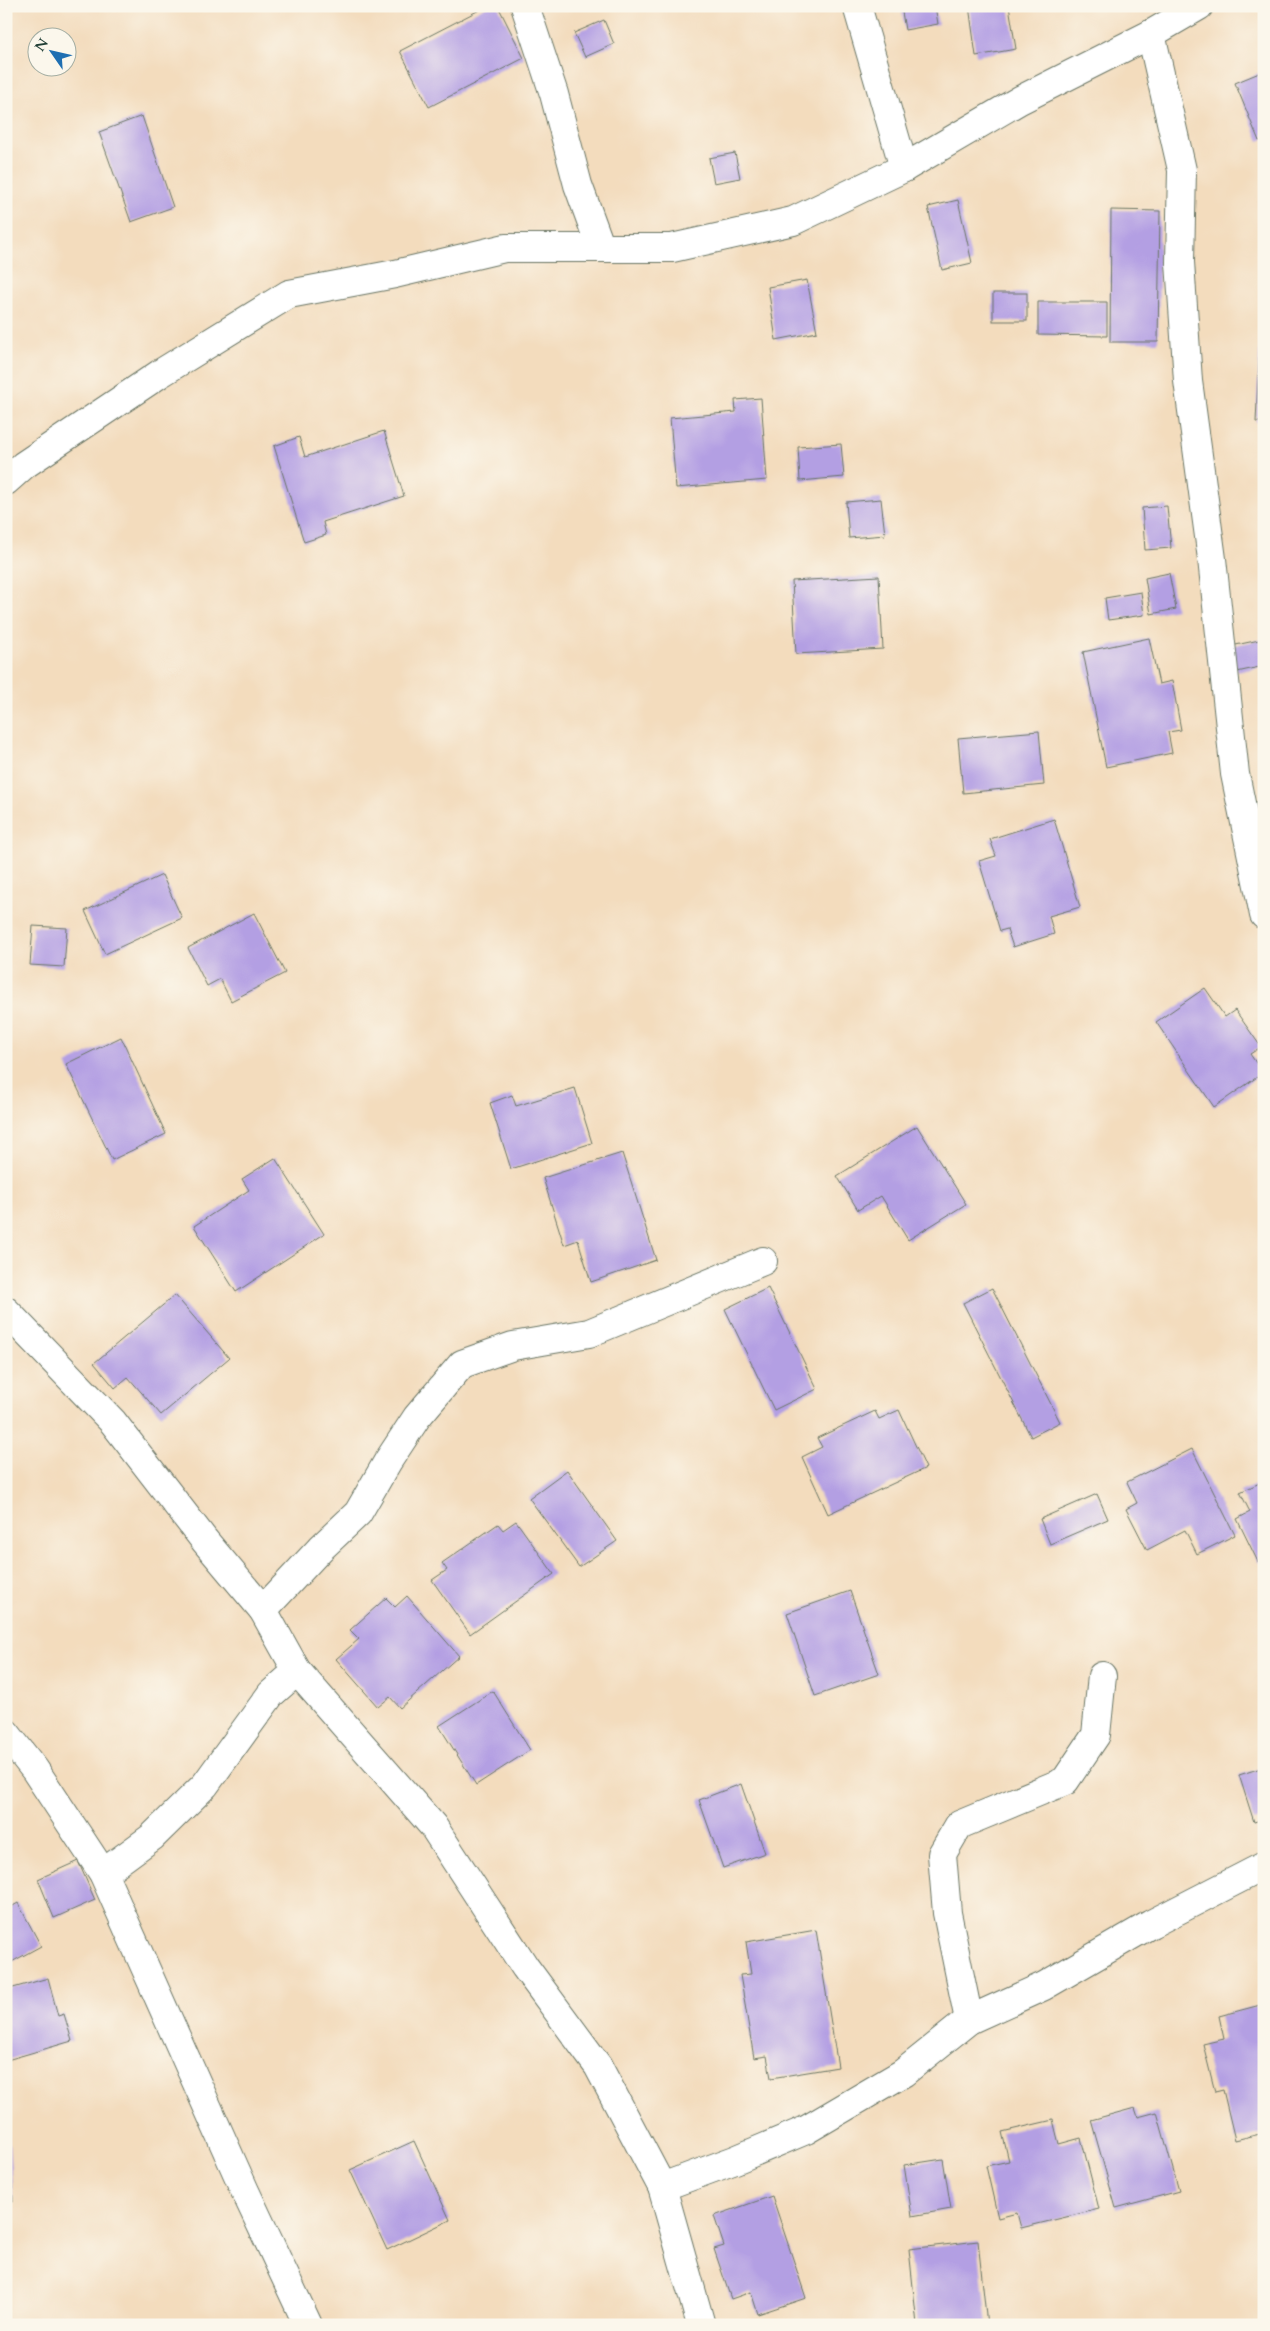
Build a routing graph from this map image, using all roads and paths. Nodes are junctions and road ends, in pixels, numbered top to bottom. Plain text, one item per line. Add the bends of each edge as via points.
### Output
1 (525, 6) edge
2 (857, 6) edge
3 (1199, 6) edge
4 (1151, 34) junction
5 (904, 168) junction
6 (600, 248) junction
7 (6, 481) edge
8 (1264, 915) edge
9 (763, 1261) dead end
10 (6, 1311) edge
11 (263, 1610) junction
12 (297, 1671) junction
13 (1102, 1676) dead end
14 (6, 1733) edge
15 (1264, 1866) edge
16 (103, 1873) junction
17 (969, 2020) junction
18 (662, 2187) junction
19 (308, 2325) edge
20 (701, 2325) edge

1 - 6 street
2 - 5 street
3 - 4 street
4 - 5 street via 1020,100
4 - 8 street via 1182,170 1180,262 1188,381 1212,559 1235,774
5 - 6 street via 794,221 672,248
6 - 7 street via 505,248 395,274 289,294 162,373 24,465
9 - 11 street via 588,1333 513,1346 462,1364 417,1417 358,1513
10 - 11 street via 113,1422
11 - 12 street
12 - 16 street via 271,1694 205,1785 152,1837
12 - 18 street via 433,1826 525,1968 598,2066
13 - 17 street via 1096,1735 1065,1781 959,1825 942,1854 947,1913
14 - 16 street via 35,1770
15 - 17 street via 1151,1924 1044,1986
16 - 19 street
17 - 18 street via 904,2073 806,2130
18 - 20 street

